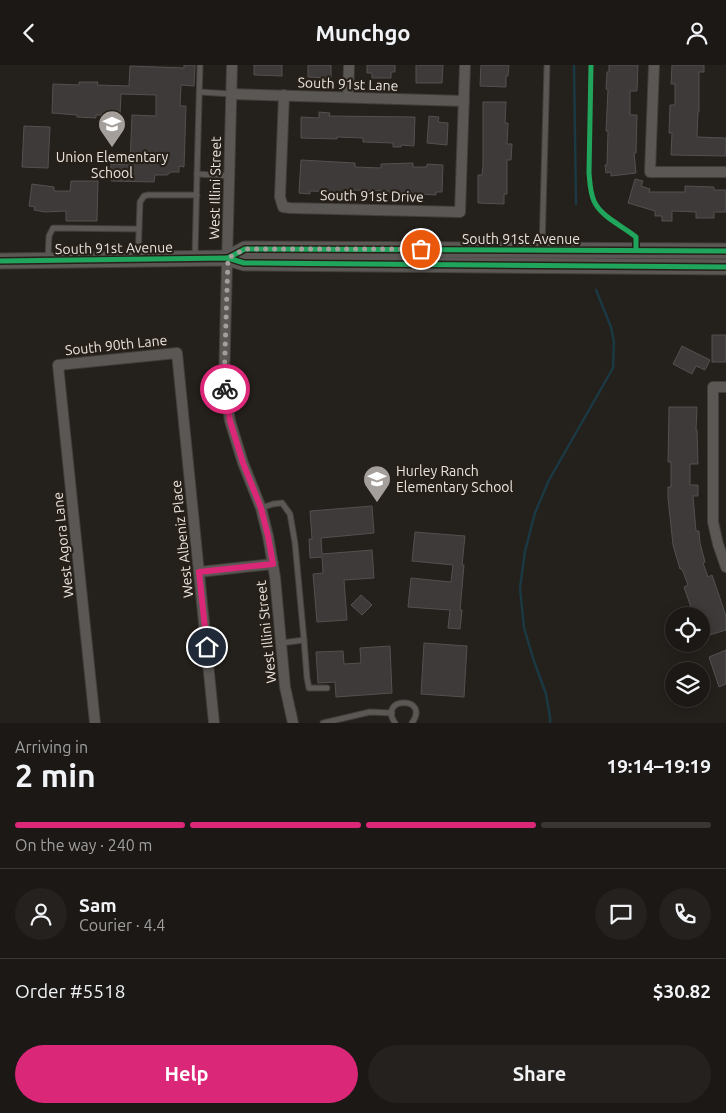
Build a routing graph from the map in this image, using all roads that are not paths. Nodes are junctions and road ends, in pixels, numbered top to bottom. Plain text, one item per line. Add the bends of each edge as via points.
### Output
1 (200, 65) edge
2 (232, 65) edge
3 (349, 65) edge
4 (465, 65) edge
5 (547, 65) edge
6 (654, 65) edge
7 (200, 92) junction
8 (232, 94) junction
9 (284, 95) junction
10 (348, 97) junction
11 (464, 101) junction
12 (726, 172) edge
13 (197, 174) junction
14 (229, 176) junction
15 (197, 195) junction
16 (139, 229) junction
17 (542, 250) junction
18 (726, 251) edge
19 (228, 258) junction
20 (138, 259) junction
21 (195, 259) junction
22 (0, 261) edge
23 (48, 261) junction
24 (726, 267) edge
25 (177, 353) joint
26 (58, 365) joint
27 (726, 387) edge
28 (261, 508) junction
29 (273, 564) junction
30 (726, 567) edge
31 (199, 572) junction
32 (304, 640) junction
33 (280, 643) junction
34 (327, 688) dead end
35 (392, 713) junction
36 (95, 723) edge
37 (214, 723) edge
38 (293, 723) edge
39 (323, 723) edge
40 (395, 723) edge
41 (412, 723) edge

1 - 7 lane
2 - 8 street, West Illini Street
3 - 10 street
4 - 11 street
5 - 17 lane
6 - 12 street via 650,172
7 - 8 lane
7 - 13 lane
8 - 9 street, South 91st Lane
8 - 14 street, West Illini Street
9 - 10 street, South 91st Lane
9 - 11 street, South 91st Drive via 280,197 283,207 290,208 460,212
10 - 11 street, South 91st Lane
13 - 14 lane
13 - 15 lane
14 - 19 street, West Illini Street
15 - 16 lane via 144,196 140,202
15 - 21 lane
16 - 20 lane
16 - 23 lane via 52,228
17 - 18 main road, South 91st Avenue
17 - 19 main road, South 91st Avenue via 245,249
19 - 21 main road, South 91st Avenue
19 - 24 main road, South 91st Avenue via 244,263
19 - 28 street, West Illini Street via 224,383 230,421
20 - 21 main road, South 91st Avenue
20 - 23 main road, South 91st Avenue
22 - 23 main road, South 91st Avenue
25 - 26 street, South 90th Lane
25 - 31 street, West Albeniz Place
26 - 36 street, West Agora Lane
27 - 30 street via 713,387 713,522
28 - 29 street, West Illini Street
28 - 32 lane via 282,503 290,514
29 - 31 street
29 - 33 street, West Illini Street
31 - 37 street, West Albeniz Place
32 - 33 lane
32 - 34 lane via 309,688
33 - 38 street, West Illini Street
35 - 39 lane via 370,712
35 - 40 lane
35 - 41 lane via 399,703 411,704 416,715

